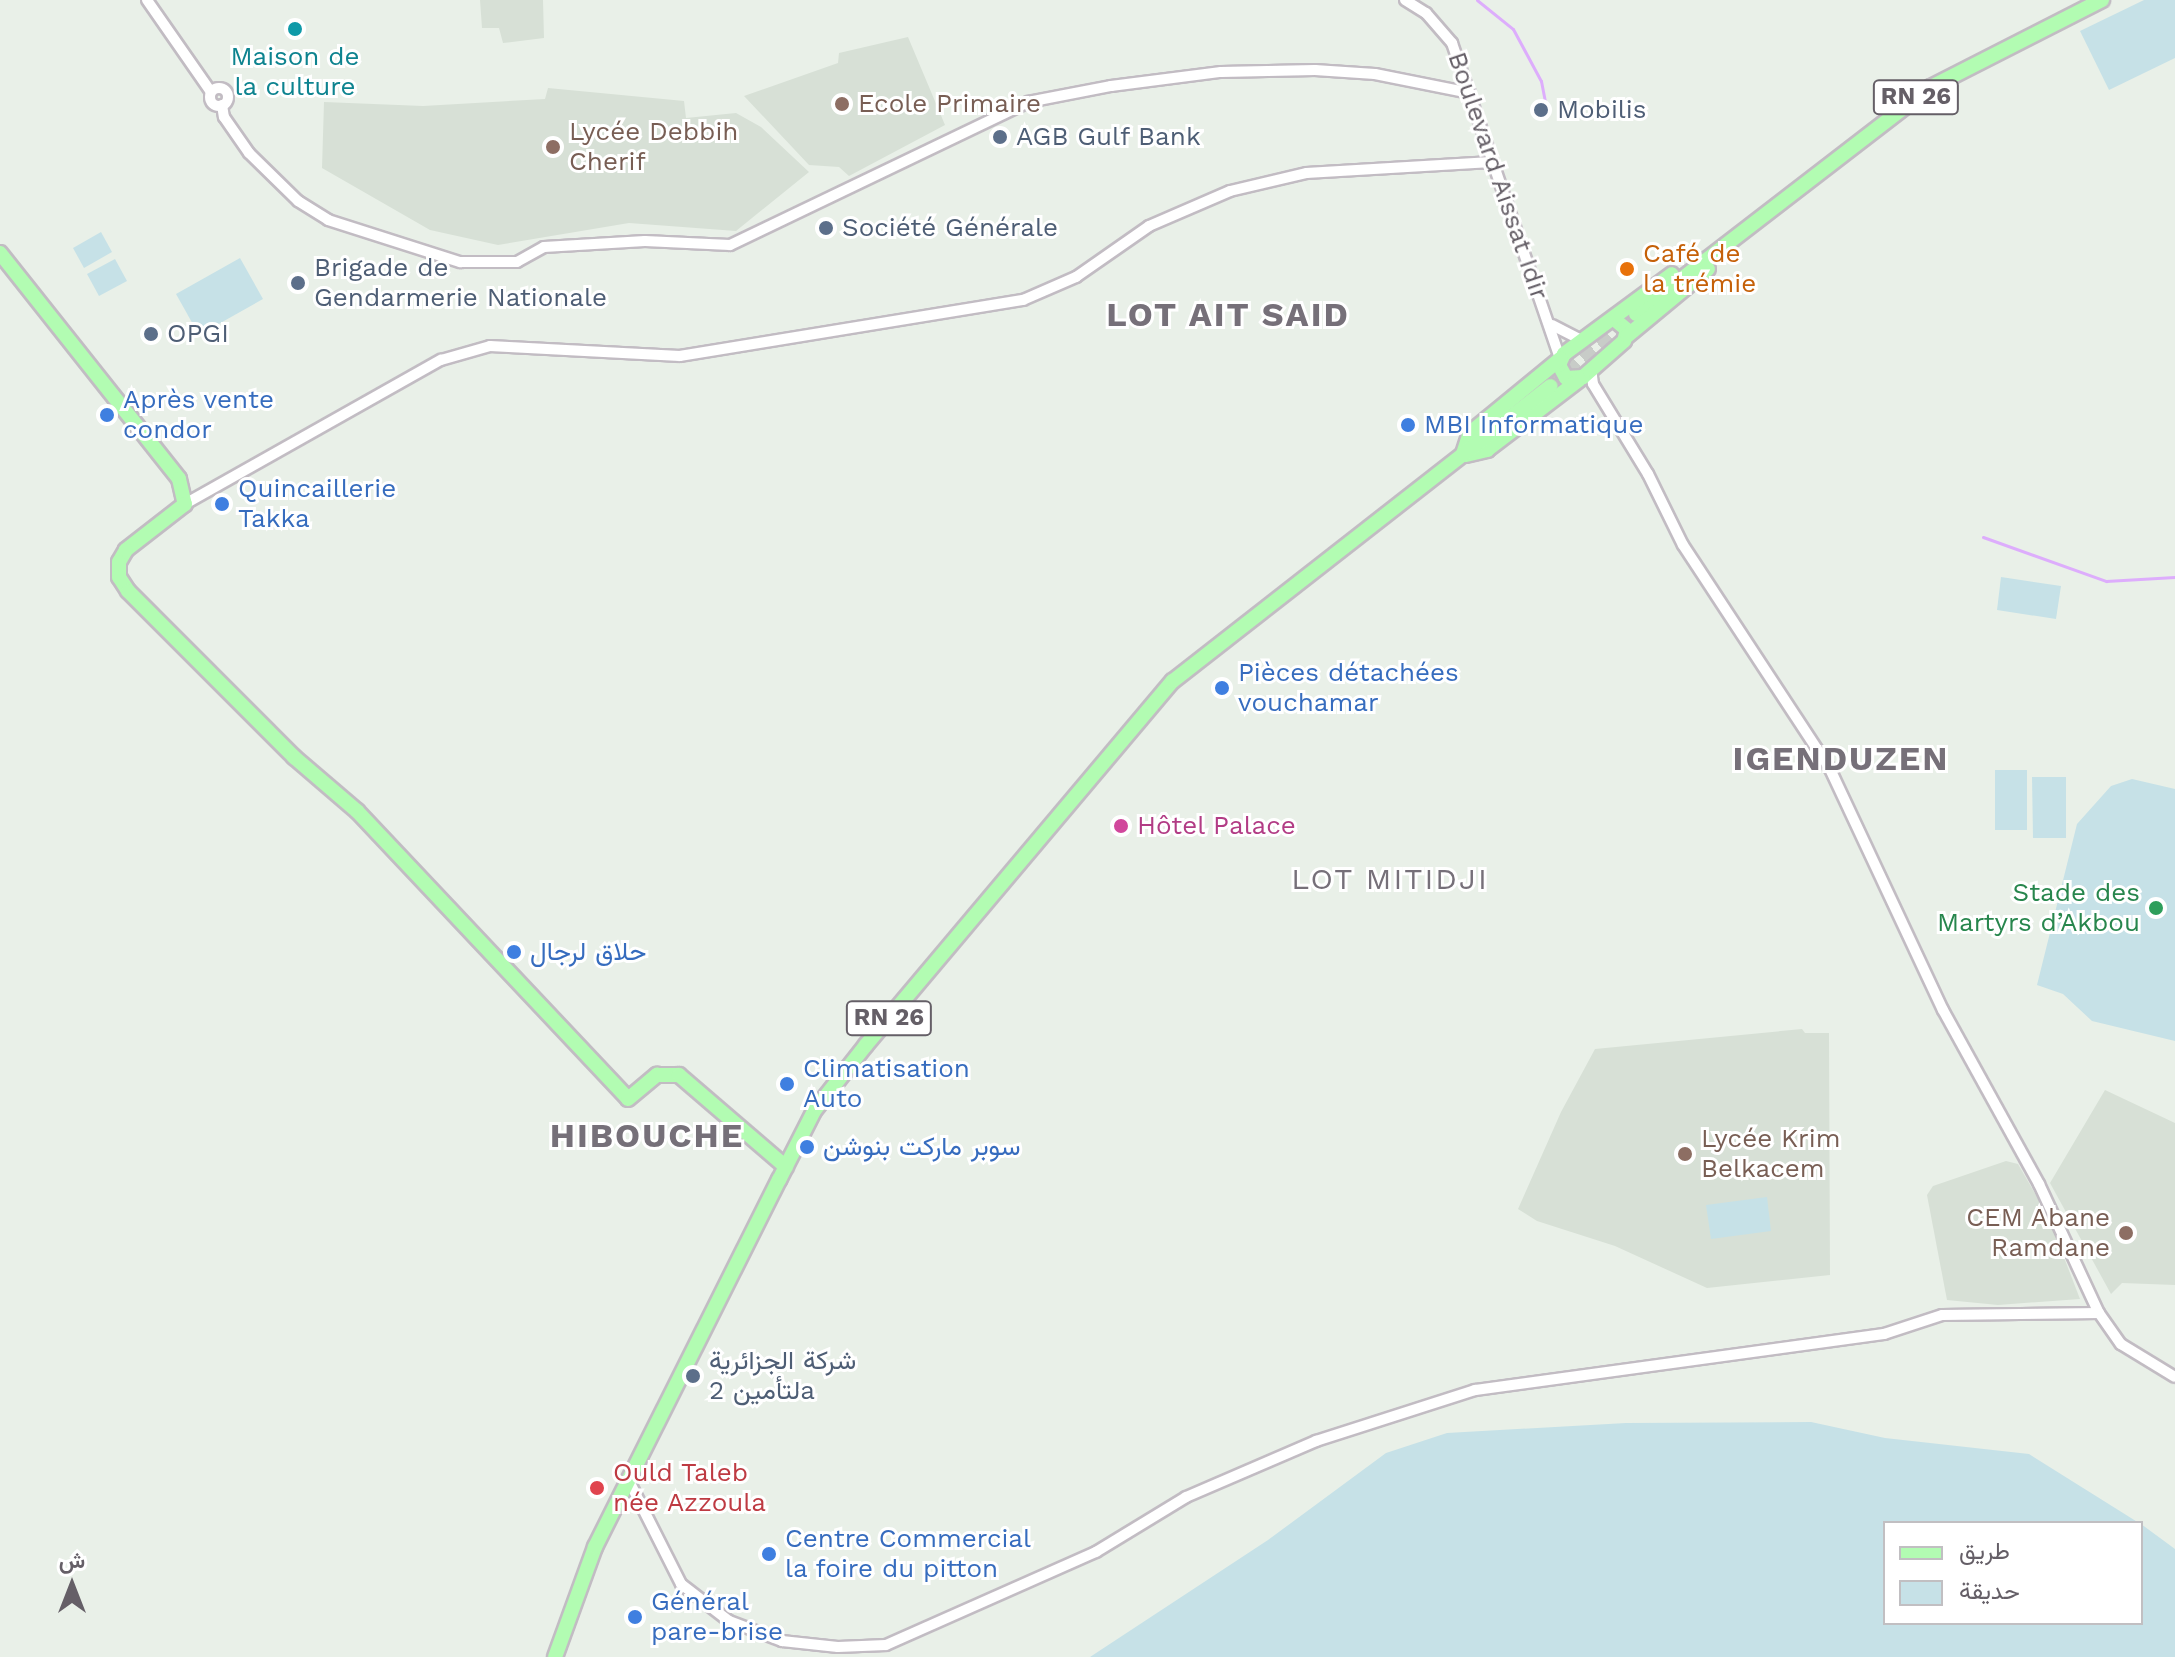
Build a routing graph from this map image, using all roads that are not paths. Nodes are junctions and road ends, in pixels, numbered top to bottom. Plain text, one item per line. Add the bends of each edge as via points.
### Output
1 (147, 0) edge
2 (1405, 0) edge
3 (2102, 0) edge
4 (1470, 93) junction
5 (1491, 162) junction
6 (1749, 226) junction
7 (0, 253) edge
8 (1636, 314) tunnel mouth
9 (1614, 319) junction
10 (1551, 324) junction
11 (1627, 336) junction
12 (1588, 341) junction
13 (1560, 359) junction
14 (1586, 382) junction
15 (1551, 386) tunnel mouth
16 (1462, 455) junction
17 (185, 504) junction
18 (786, 1167) junction
19 (2099, 1313) junction
20 (2175, 1377) edge
21 (630, 1483) junction
22 (555, 1657) edge

1 - 4 street via 211,92 227,92 224,117 249,153 298,201 328,220 460,262 517,262 544,247 645,241 730,245 1028,102 1111,86 1221,72 1315,70 1375,74
2 - 4 street, Boulevard Aissat Idir via 1426,13 1452,43
3 - 6 main road, RN 26 via 1931,87
4 - 5 street, Boulevard Aissat Idir
5 - 10 street, Boulevard Aissat Idir
5 - 17 street via 1307,173 1230,191 1149,226 1076,277 1023,300 680,356 490,346 441,360
6 - 8 main road, RN 26
6 - 9 main road, RN 26 via 1725,233
6 - 11 main road, RN 26 via 1736,246
7 - 17 main road via 172,470
9 - 11 main road
9 - 12 main road, RN 26
10 - 12 street, Boulevard Aissat Idir via 1571,338
10 - 13 street, Boulevard Aissat Idir
11 - 14 main road, RN 26 via 1591,366
12 - 13 main road, RN 26
13 - 14 main road via 1563,375
13 - 16 main road, RN 26 via 1470,433
14 - 16 main road, RN 26 via 1487,450
14 - 19 street via 1648,474 1683,545 1830,769 1943,1010 2039,1184
15 - 16 main road, RN 26
16 - 18 main road, RN 26 via 1173,681 866,1045 814,1111
17 - 18 main road via 126,550 119,577 128,591 294,757 357,811 628,1099 657,1075 679,1075
18 - 21 main road, RN 26
19 - 20 street via 2121,1344
19 - 21 street via 1942,1315 1884,1334 1475,1390 1316,1441 1186,1497 1096,1552 886,1645 782,1641 729,1621 681,1584
21 - 22 main road, RN 26 via 595,1547

